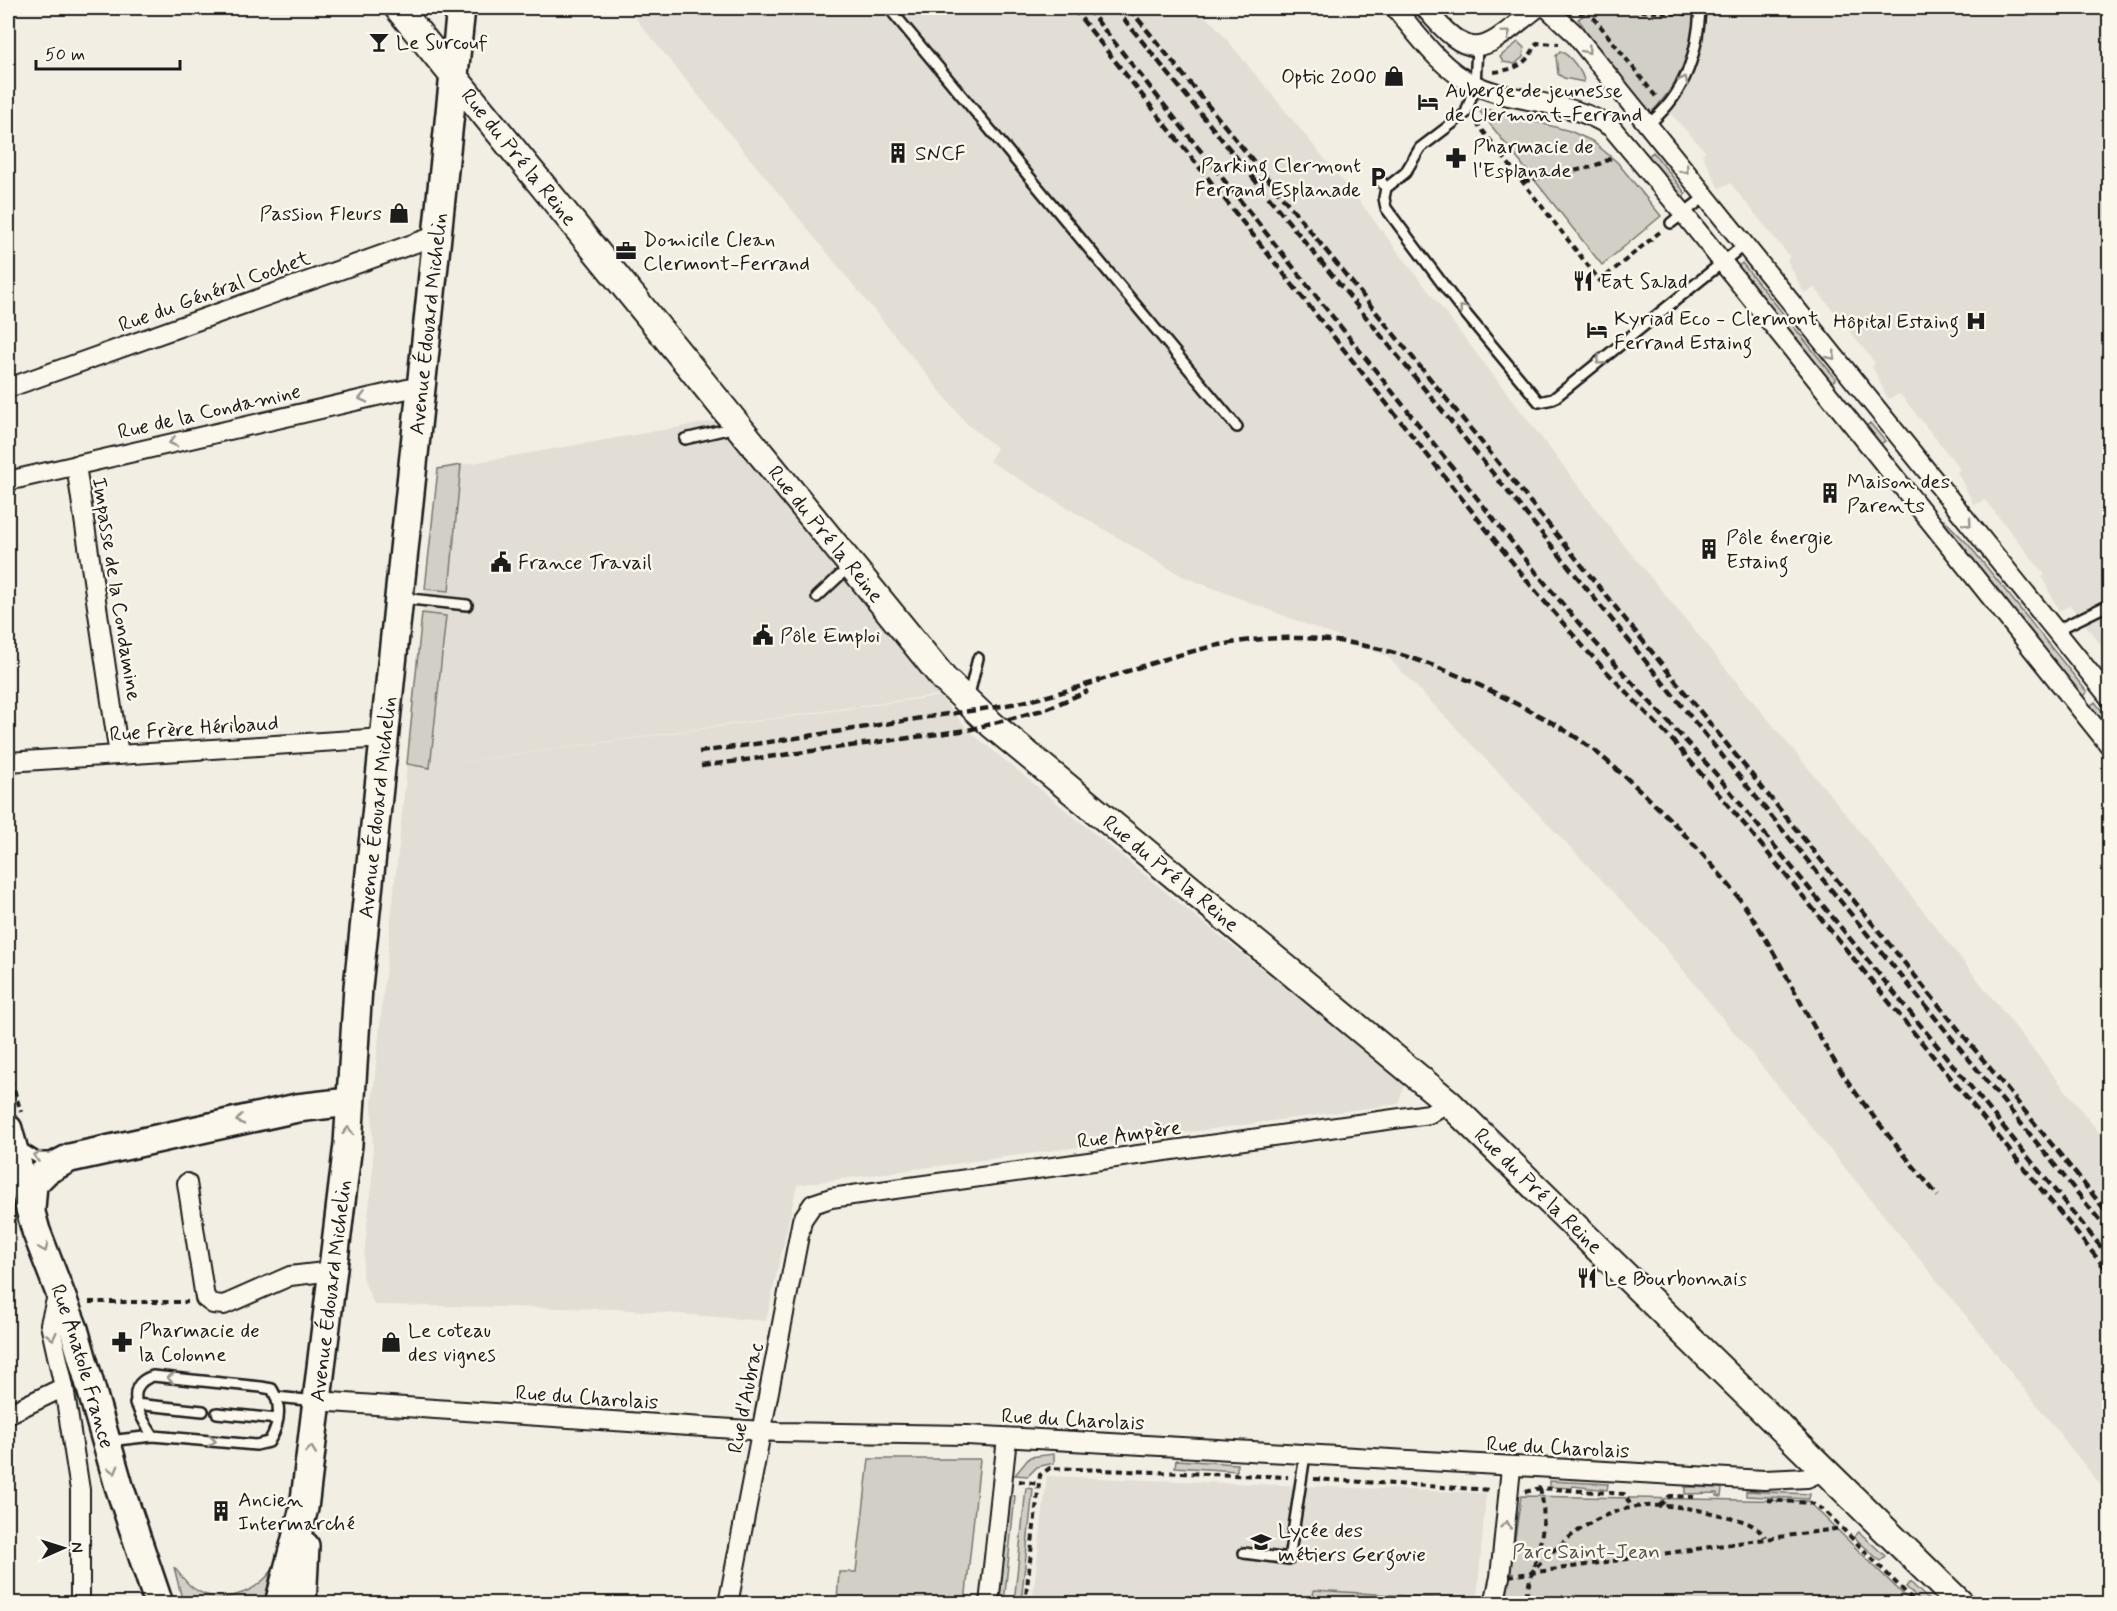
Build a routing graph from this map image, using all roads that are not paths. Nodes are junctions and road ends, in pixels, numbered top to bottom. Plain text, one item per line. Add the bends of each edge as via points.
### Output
1 (398, 8) edge
2 (461, 8) edge
3 (889, 8) edge
4 (1395, 8) edge
5 (1537, 8) edge
6 (1547, 8) edge
7 (1429, 9) edge
8 (1700, 11) edge
9 (1477, 46) junction
10 (453, 76) junction
11 (1482, 87) junction
12 (1647, 125) junction
13 (1378, 177) dead end
14 (1385, 193) junction
15 (1706, 196) junction
16 (1678, 218) junction
17 (435, 236) junction
18 (1744, 245) junction
19 (1722, 263) junction
20 (420, 386) junction
21 (8, 388) edge
22 (739, 426) junction
23 (1237, 427) dead end
24 (685, 440) dead end
25 (76, 465) junction
26 (8, 481) edge
27 (851, 565) junction
28 (817, 597) dead end
29 (398, 598) junction
30 (2109, 604) edge
31 (468, 605) dead end
32 (2055, 631) junction
33 (978, 658) dead end
34 (2109, 698) edge
35 (967, 702) junction
36 (384, 738) junction
37 (2109, 746) edge
38 (119, 755) junction
39 (8, 762) edge
40 (349, 1102) junction
41 (1448, 1102) junction
42 (9, 1133) edge
43 (70, 1158) junction
44 (14, 1176) edge
45 (186, 1183) dead end
46 (813, 1204) joint
47 (31, 1209) junction
48 (333, 1271) junction
49 (59, 1286) junction
50 (64, 1387) junction
51 (276, 1397) junction
52 (316, 1401) junction
53 (135, 1404) junction
54 (203, 1411) dead end
55 (8, 1413) edge
56 (217, 1413) dead end
57 (278, 1419) junction
58 (762, 1431) junction
59 (153, 1436) junction
60 (1007, 1438) junction
61 (106, 1442) junction
62 (1305, 1455) junction
63 (1511, 1468) junction
64 (1825, 1470) junction
65 (304, 1508) junction
66 (1244, 1553) dead end
67 (80, 1604) edge
68 (159, 1604) edge
69 (279, 1604) edge
70 (302, 1604) edge
71 (728, 1604) edge
72 (989, 1604) edge
73 (1494, 1604) edge
74 (1962, 1604) edge

1 - 10 main road, Rue du Pré la Reine
2 - 10 main road, Avenue Édouard Michelin
3 - 23 lane
4 - 11 street via 1443,63
9 -> 5 street via 1496,42
6 -> 12 street via 1573,32
7 - 9 street via 1452,38 1464,45
12 -> 8 lane via 1663,113 1678,93 1692,61
9 - 11 lane
10 - 17 main road, Avenue Édouard Michelin
10 - 22 main road, Rue du Pré la Reine via 719,395
11 - 14 lane via 1466,113 1420,148
11 - 16 street via 1574,110 1612,128
12 -> 15 street
13 - 14 lane
19 -> 14 lane via 1553,399 1539,402 1456,302 1386,208
15 - 16 lane
15 - 18 street
16 - 19 street
17 - 20 main road, Avenue Édouard Michelin
17 - 21 street, Rue du Général Cochet
18 - 19 lane
18 -> 32 street
19 - 37 street
20 -> 25 street, Rue de la Condamine
20 - 29 main road, Avenue Édouard Michelin
22 - 24 lane
22 - 27 main road, Rue du Pré la Reine
25 - 26 street, Rue de la Condamine
25 - 38 street, Impasse de la Condamine
27 - 28 lane
27 - 35 main road, Rue du Pré la Reine
29 - 31 lane
29 - 36 main road, Avenue Édouard Michelin
30 - 32 lane
32 - 34 street
33 - 35 lane
35 - 41 main road, Rue du Pré la Reine
36 - 38 street, Rue Frère Héribaud
36 - 40 main road, Avenue Édouard Michelin
38 - 39 street, Rue Frère Héribaud
40 -> 43 main road via 297,1107
48 -> 40 main road, Avenue Édouard Michelin
41 - 46 street, Rue Ampère via 1429,1114 831,1198
41 - 64 main road, Rue du Pré la Reine
43 -> 42 lane via 37,1158 24,1152
42 - 44 main road, Rue Anatole France
43 - 47 main road via 47,1170 33,1184
44 - 47 main road, Rue Anatole France
45 - 48 street via 205,1298 213,1304 224,1305 290,1276
46 - 58 street, Rue d'Aubrac via 802,1220
47 -> 49 main road, Rue Anatole France
48 - 52 main road, Avenue Édouard Michelin
49 -> 50 street via 50,1324
49 - 61 main road, Rue Anatole France
50 - 55 street
50 - 67 street via 80,1490
51 - 52 lane
51 -> 53 lane via 272,1389 261,1387 153,1376 139,1385
51 - 57 lane
52 - 58 street, Rue du Charolais
65 -> 52 main road, Avenue Édouard Michelin
53 - 54 lane
53 - 59 lane
56 - 57 lane
59 -> 57 lane via 256,1445 269,1442
58 - 60 street, Rue du Charolais
58 - 71 street, Rue d'Aubrac
59 - 61 lane
60 - 62 street, Rue du Charolais
60 - 72 street
61 -> 68 main road, Rue Anatole France
62 - 63 street, Rue du Charolais
62 - 66 lane via 1289,1559
63 - 64 street, Rue du Charolais via 1764,1480 1808,1478
73 -> 63 street
64 - 74 main road, Rue du Pré la Reine
65 - 69 main road, Avenue Édouard Michelin
65 - 70 main road

